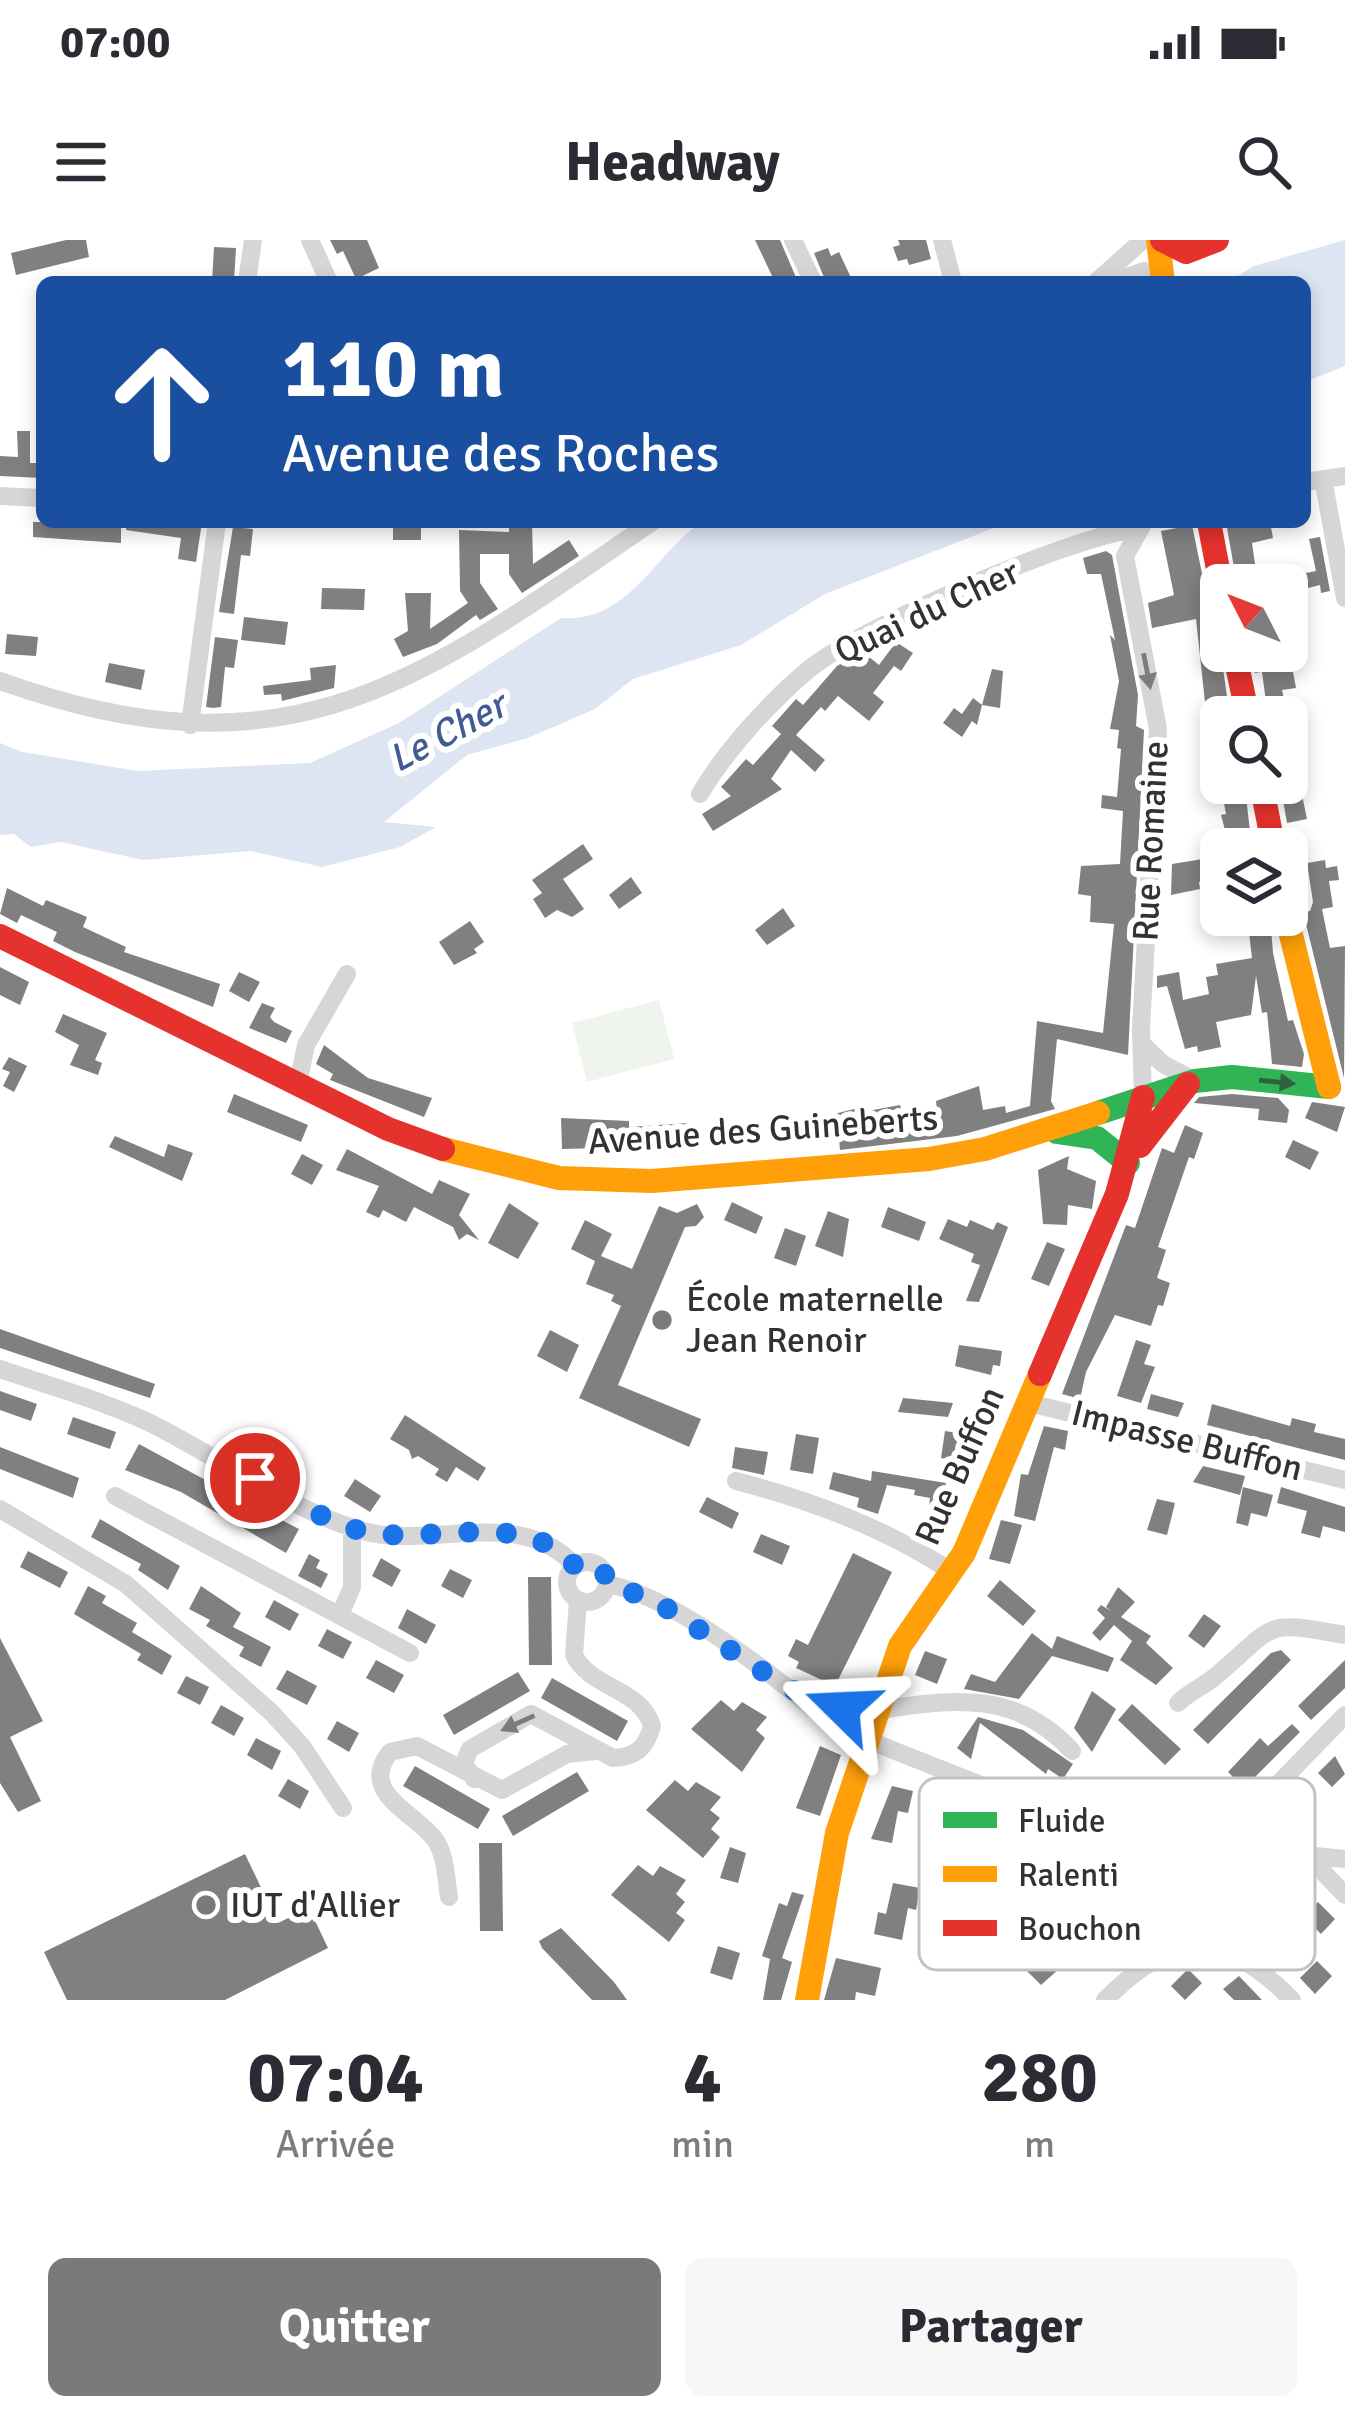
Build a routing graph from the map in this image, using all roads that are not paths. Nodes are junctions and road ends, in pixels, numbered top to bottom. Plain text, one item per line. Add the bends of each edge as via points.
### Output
1 (253, 240) edge
2 (310, 240) edge
3 (793, 240) edge
4 (942, 240) edge
5 (1143, 240) edge
6 (1160, 240) edge
7 (1216, 240) edge
8 (1186, 252) junction
9 (249, 276) edge
10 (326, 276) edge
11 (810, 276) edge
12 (951, 276) edge
13 (1103, 276) edge
14 (1164, 276) edge
15 (1168, 276) edge
16 (1345, 476) edge
17 (1314, 481) edge
18 (0, 496) edge
19 (36, 498) edge
20 (216, 528) edge
21 (641, 528) edge
22 (1131, 528) edge
23 (1139, 528) edge
24 (1210, 528) edge
25 (1217, 564) edge
26 (1345, 598) edge
27 (0, 681) edge
28 (190, 725) junction
29 (700, 794) dead end
30 (0, 935) edge
31 (1292, 936) edge
32 (347, 974) dead end
33 (1142, 1044) junction
34 (306, 1045) junction
35 (274, 1072) junction
36 (1191, 1083) junction
37 (298, 1084) junction
38 (1337, 1094) edge
39 (1143, 1097) junction
40 (1043, 1132) junction
41 (1128, 1163) junction
42 (0, 1369) edge
43 (1029, 1402) junction
44 (1345, 1480) edge
45 (736, 1481) dead end
46 (115, 1496) dead end
47 (0, 1509) edge
48 (352, 1527) junction
49 (575, 1566) junction
50 (952, 1572) junction
51 (607, 1584) junction
52 (578, 1600) junction
53 (340, 1615) junction
54 (1345, 1635) edge
55 (410, 1653) dead end
56 (788, 1688) junction
57 (882, 1703) junction
58 (1178, 1703) dead end
59 (1345, 1715) edge
60 (868, 1747) junction
61 (470, 1749) junction
62 (596, 1751) junction
63 (1072, 1751) dead end
64 (439, 1757) junction
65 (952, 1778) edge
66 (1284, 1778) edge
67 (474, 1779) junction
68 (344, 1808) dead end
69 (1315, 1856) edge
70 (1345, 1859) edge
71 (1315, 1863) edge
72 (1345, 1895) edge
73 (449, 1897) dead end
74 (1141, 1970) edge
75 (1261, 1970) edge
76 (807, 2000) edge
77 (1105, 2000) edge
78 (1292, 2000) edge

1 - 9 street
2 - 10 street
3 - 11 street
4 - 12 street
5 - 13 street
6 - 8 main road
6 - 14 main road
7 - 8 main road
8 - 15 main road
16 - 17 street
17 - 26 street
18 - 19 street
20 - 28 street
21 - 28 street via 410,679 304,715
22 - 29 street, Quai du Cher via 1011,570 828,657 794,684
23 -> 33 street, Rue Romaine via 1125,556 1158,729
24 - 25 main road
27 - 28 street via 123,716
30 - 35 main road, Avenue des Guineberts
31 - 38 main road
32 - 34 street
33 - 36 street
33 - 39 street, Rue Romaine
34 - 35 street
34 - 37 street
35 - 37 main road, Avenue des Guineberts
36 -> 38 main road, Avenue des Guineberts via 1232,1077
36 - 39 main road, Avenue des Guineberts
36 - 41 main road
37 - 40 main road, Avenue des Guineberts via 460,1156 559,1178 652,1181 868,1166
39 - 40 main road, Avenue des Guineberts
39 - 41 main road, Rue Buffon
40 - 41 main road via 1100,1138
41 - 43 main road, Rue Buffon
42 - 48 street via 145,1420
43 - 44 street, Impasse Buffon
43 - 50 main road, Rue Buffon
45 - 50 street via 859,1521
46 - 53 street
47 - 68 street via 94,1561 159,1613 272,1712
48 - 49 street via 507,1533 549,1545
48 - 53 street via 352,1587
49 - 51 street via 594,1563
49 - 52 street via 568,1584
50 - 57 main road, Rue Buffon via 900,1646
51 - 52 street via 597,1600
51 - 56 street via 654,1600
52 - 62 street via 572,1647 579,1665 640,1703 652,1726 640,1751 627,1757
53 - 55 street
54 - 58 street via 1285,1624 1265,1629
56 - 57 street via 842,1708
56 - 60 street
57 - 60 main road, Rue Buffon
57 - 63 street via 1004,1707 1043,1720
59 - 66 street
60 - 65 street
60 - 76 main road, Rue Buffon via 837,1833
62 -> 61 street via 531,1714
61 - 64 street
61 - 67 street via 464,1763
62 - 67 street via 567,1754 502,1790
64 - 67 street
64 - 73 street via 404,1745 386,1757 380,1777 391,1801 437,1843
69 - 70 street
71 - 72 street
74 - 77 street
75 - 78 street

